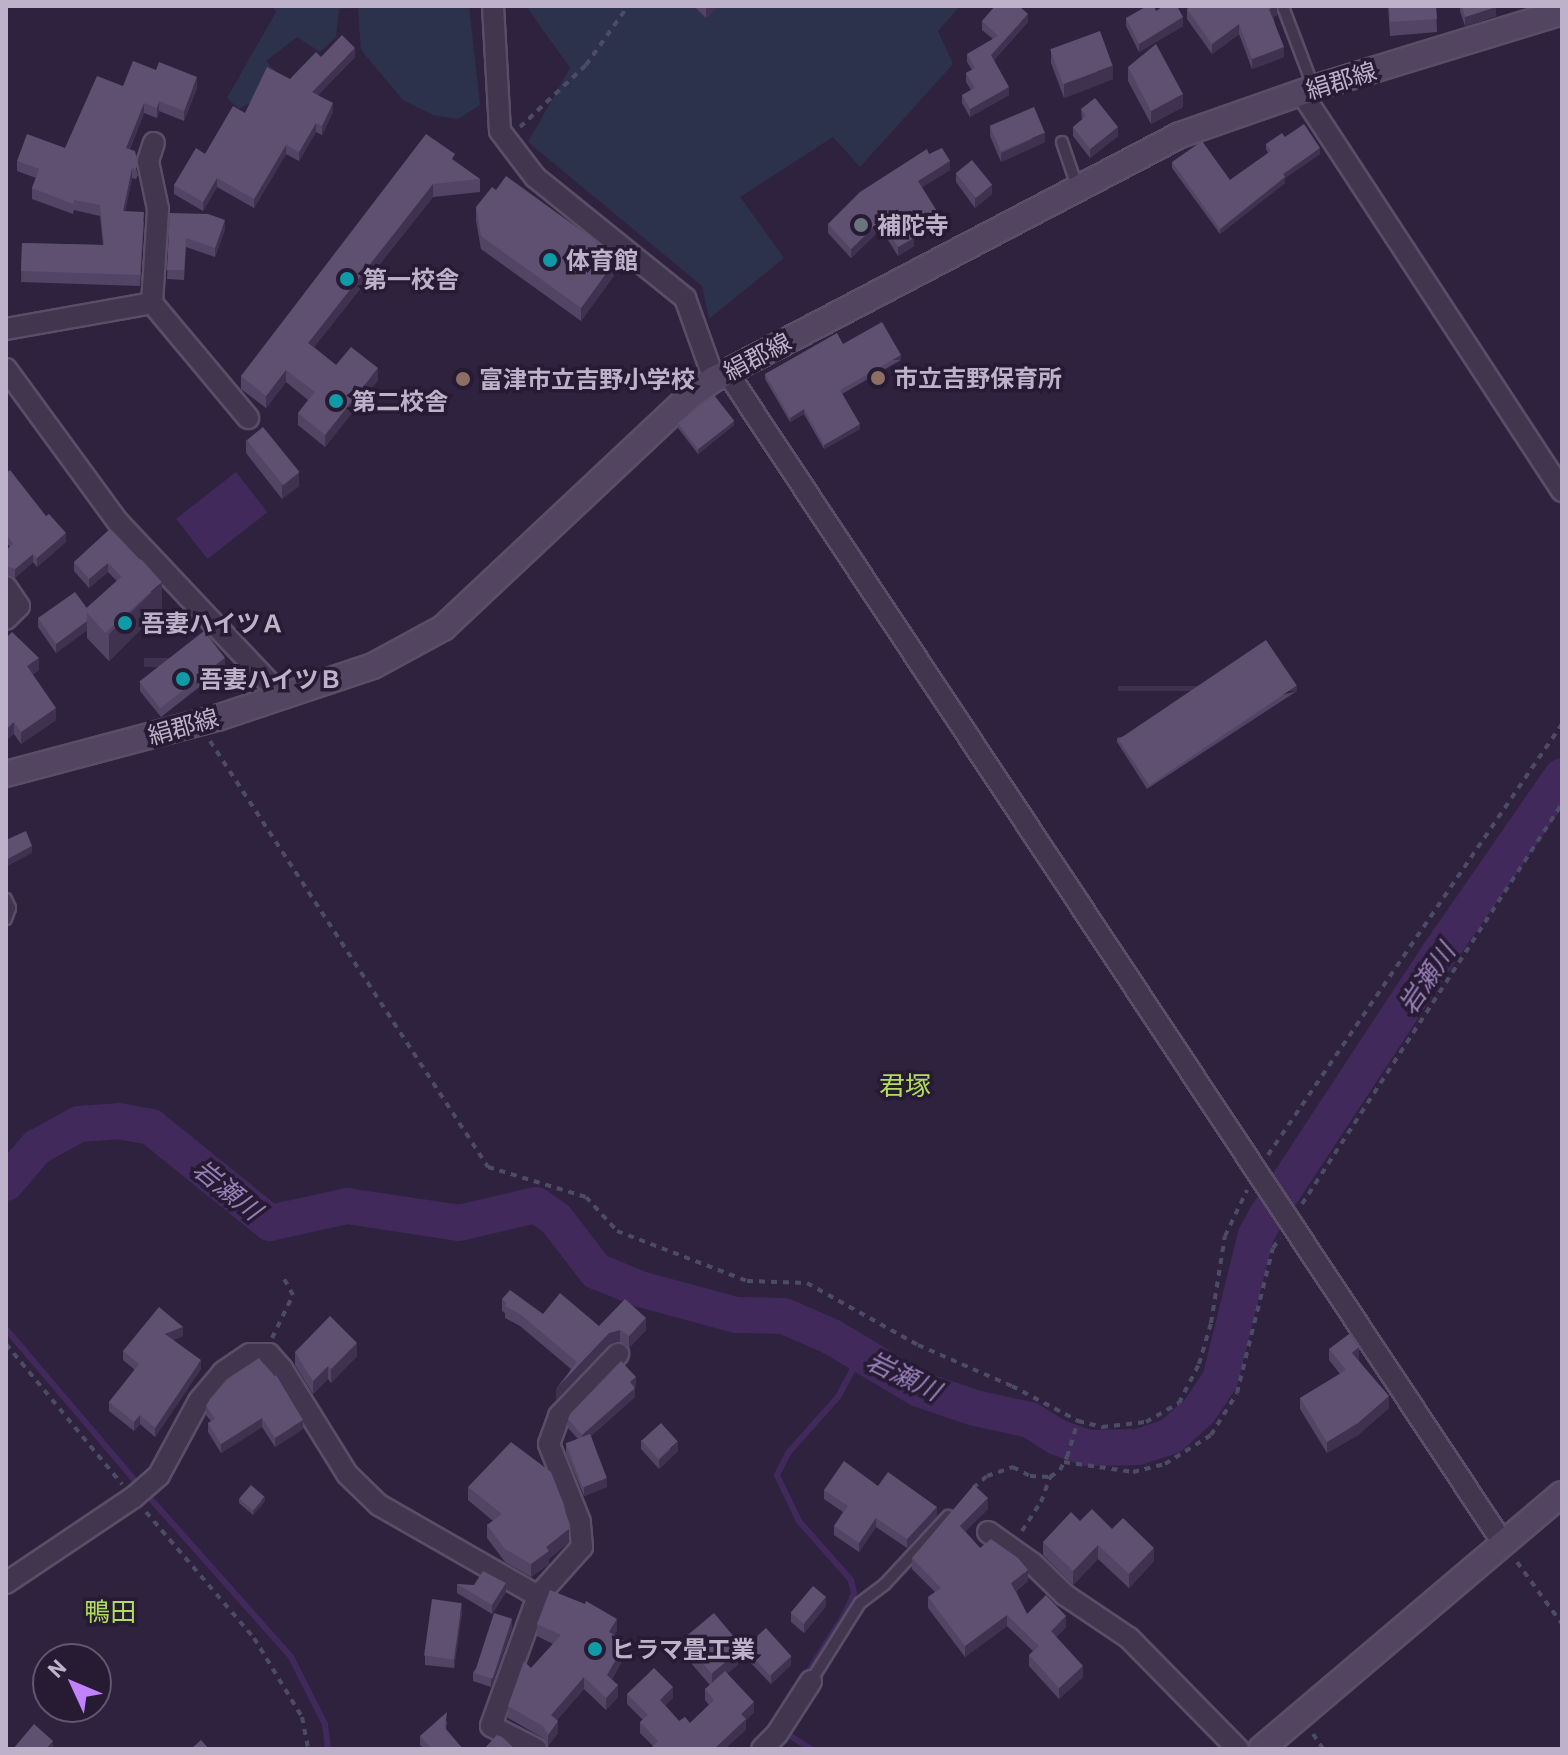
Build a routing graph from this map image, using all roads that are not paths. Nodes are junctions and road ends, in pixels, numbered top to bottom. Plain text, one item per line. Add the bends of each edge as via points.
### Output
1 (493, 6) edge
2 (1283, 7) edge
3 (1562, 12) edge
4 (1308, 90) junction
5 (1062, 142) dead end
6 (154, 143) dead end
7 (1077, 186) junction
8 (152, 303) junction
9 (6, 329) edge
10 (6, 369) edge
11 (720, 376) junction
12 (248, 418) dead end
13 (1562, 491) edge
14 (6, 587) edge
15 (6, 619) edge
16 (280, 694) junction
17 (6, 774) edge
18 (6, 899) edge
19 (6, 919) edge
20 (618, 1354) dead end
21 (1562, 1494) edge
22 (948, 1516) edge
23 (988, 1532) dead end
24 (1503, 1543) junction
25 (6, 1583) edge
26 (538, 1596) junction
27 (811, 1681) joint
28 (536, 1749) edge
29 (762, 1749) edge
30 (1238, 1749) edge
31 (1261, 1749) edge

1 - 11 street via 500,131 535,177 685,298
2 - 4 lane
3 - 4 main road, 絹郡線
4 - 7 main road, 絹郡線 via 1180,135
4 - 13 street
5 - 7 lane
6 - 8 street via 148,161 158,209
7 - 11 main road, 絹郡線
8 - 9 street
8 - 12 street
10 - 16 street via 118,522
11 - 16 main road, 絹郡線 via 691,395 443,628 373,666
11 - 24 street
14 - 15 street via 19,606
16 - 17 main road, 絹郡線 via 198,723
18 - 19 lane
20 - 26 street via 559,1416 549,1444 580,1522 582,1547
21 - 24 main road
22 - 27 lane via 885,1584 860,1603
23 - 30 street via 1065,1595 1129,1638
24 - 31 main road
25 - 26 street via 140,1492 159,1475 199,1401 223,1372 250,1354 269,1354 347,1474 379,1505
26 - 28 street via 491,1726
27 - 29 street

